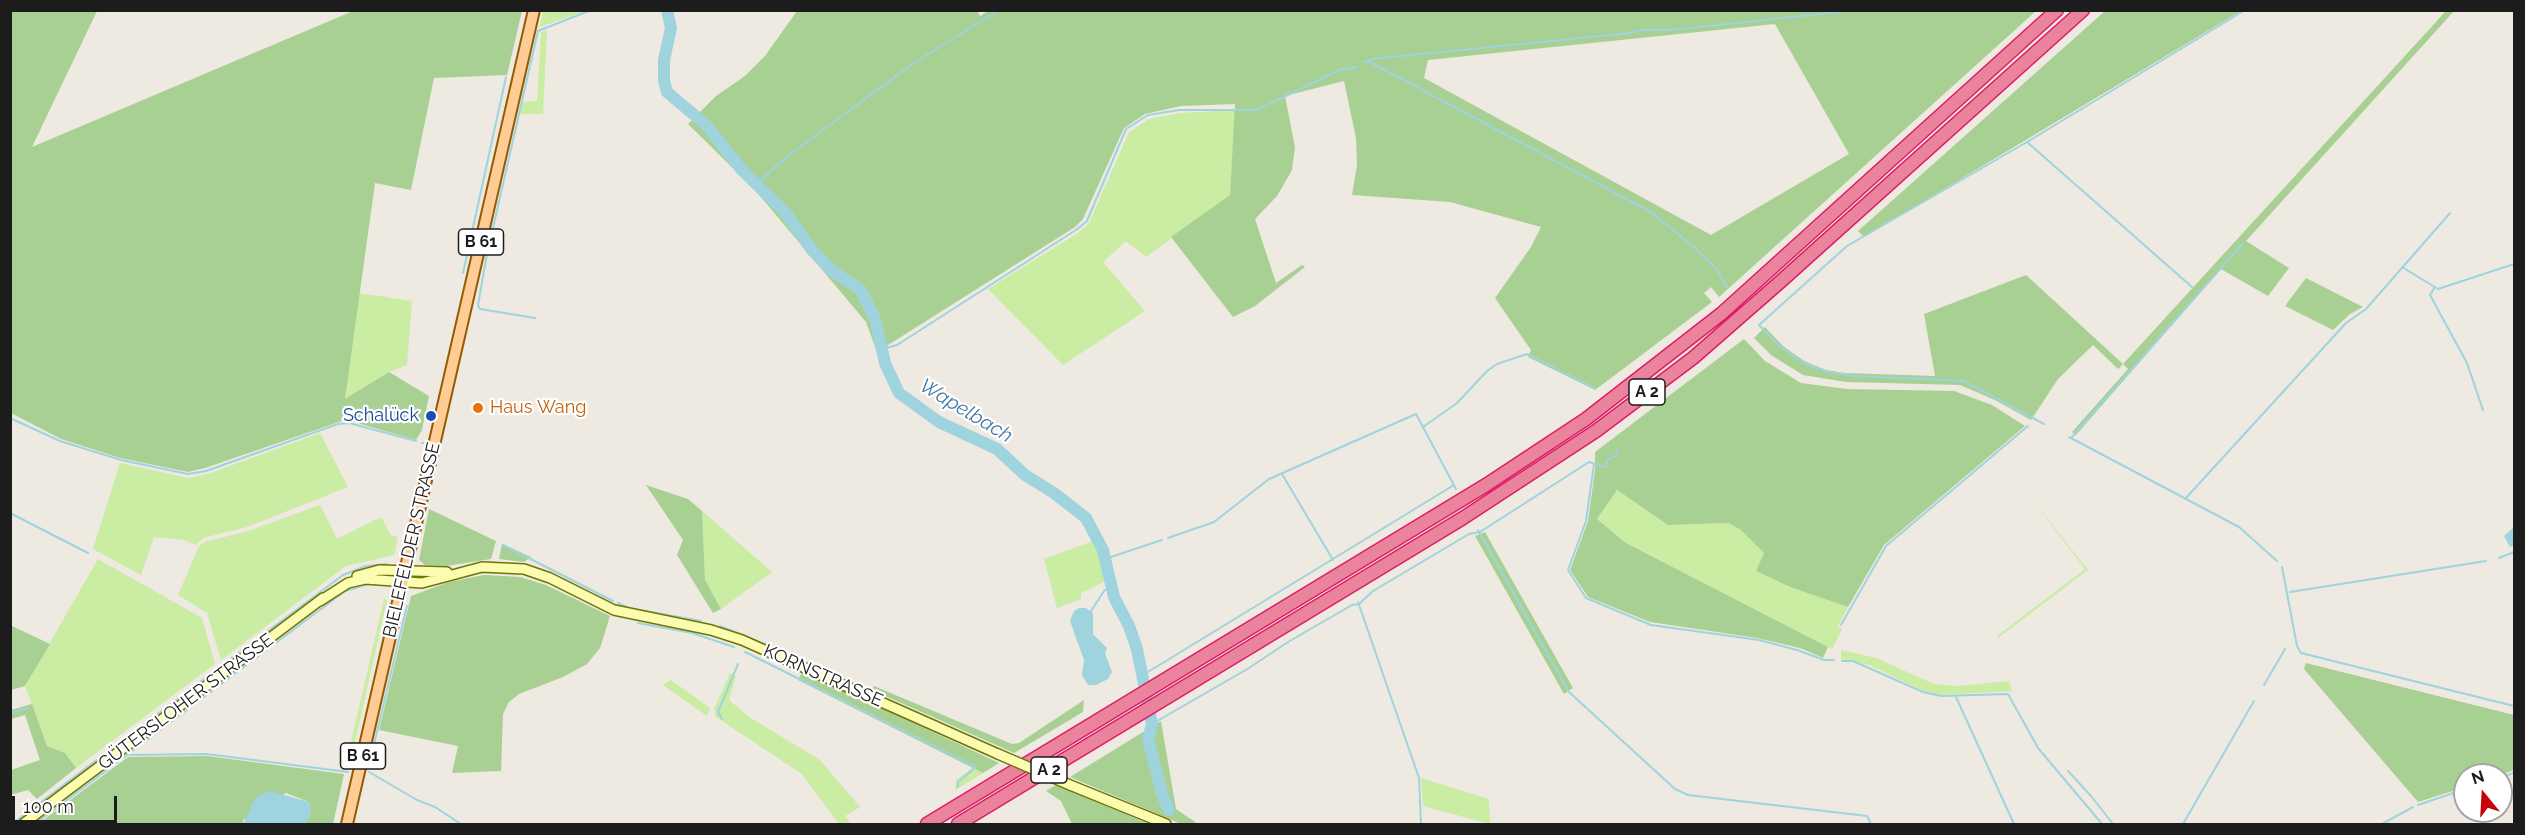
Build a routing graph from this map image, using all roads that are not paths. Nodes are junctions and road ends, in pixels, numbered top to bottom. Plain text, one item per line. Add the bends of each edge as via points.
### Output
1 (534, 10) edge
2 (2057, 10) edge
3 (2083, 10) edge
4 (470, 569) junction
5 (405, 571) junction
6 (402, 583) junction
7 (320, 601) junction
8 (23, 825) edge
9 (347, 825) edge
10 (927, 825) edge
11 (958, 825) edge
12 (1166, 825) edge

1 - 5 main road, BIELEFELDER STRASSE / B 61
2 - 10 highway, A 2 via 1761,279 1634,383 1486,485
3 - 11 highway, A 2 via 1763,298 1693,358 1596,431 1463,518
4 - 5 street, KORNSTRASSE
4 - 6 street, KORNSTRASSE via 422,583
4 - 12 street, KORNSTRASSE, bridge via 524,569 614,610 742,640
5 - 6 main road, BIELEFELDER STRASSE / B 61
5 - 7 street, GÜTERSLOHER STRASSE via 363,573
6 - 7 street, GÜTERSLOHER STRASSE via 365,579 348,583
6 - 9 main road, BIELEFELDER STRASSE / B 61
7 - 8 street, GÜTERSLOHER STRASSE

